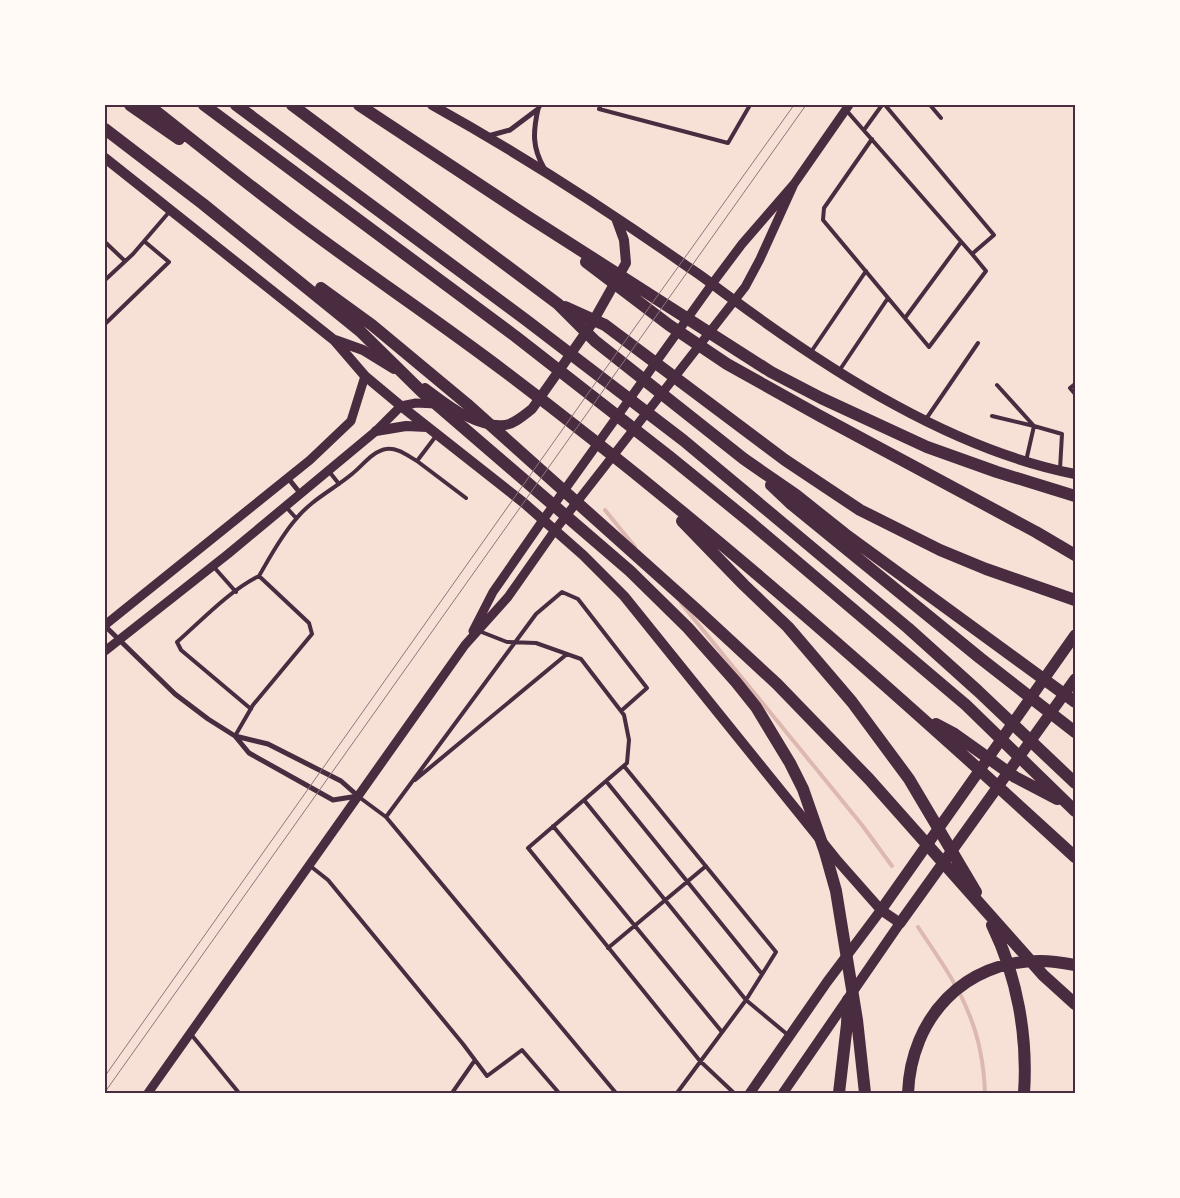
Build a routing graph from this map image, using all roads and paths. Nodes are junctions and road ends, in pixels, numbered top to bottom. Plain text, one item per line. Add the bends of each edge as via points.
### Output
1 (130, 105) edge
2 (148, 105) edge
3 (204, 105) edge
4 (236, 105) edge
5 (292, 105) edge
6 (359, 105) edge
7 (432, 105) edge
8 (601, 105) edge
9 (750, 105) edge
10 (884, 105) edge
11 (930, 105) edge
12 (539, 107) edge
13 (847, 107) edge
14 (941, 118) dead end
15 (105, 129) edge
16 (864, 130) junction
17 (487, 136) junction
18 (872, 139) junction
19 (105, 158) edge
20 (546, 173) junction
21 (794, 184) junction
22 (203, 204) junction
23 (171, 210) junction
24 (288, 215) junction
25 (527, 216) junction
26 (616, 218) junction
27 (144, 241) junction
28 (105, 242) edge
29 (961, 242) junction
30 (972, 254) junction
31 (125, 261) junction
32 (866, 271) junction
33 (105, 280) edge
34 (712, 284) junction
35 (888, 298) junction
36 (735, 301) junction
37 (558, 304) junction
38 (905, 318) junction
39 (105, 324) edge
40 (334, 340) junction
41 (978, 344) dead end
42 (811, 353) junction
43 (839, 372) junction
44 (365, 376) junction
45 (1075, 384) edge
46 (997, 385) dead end
47 (1075, 394) edge
48 (447, 404) junction
49 (400, 406) junction
50 (992, 416) dead end
51 (925, 421) junction
52 (1034, 426) junction
53 (376, 431) junction
54 (433, 431) junction
55 (744, 459) junction
56 (417, 461) junction
57 (1026, 462) junction
58 (328, 470) junction
59 (1060, 471) junction
60 (1075, 474) edge
61 (288, 478) junction
62 (642, 480) junction
63 (339, 484) junction
64 (300, 493) junction
65 (1075, 496) edge
66 (466, 498) dead end
67 (285, 505) junction
68 (296, 518) junction
69 (544, 520) junction
70 (555, 530) junction
71 (1075, 555) edge
72 (213, 566) junction
73 (259, 576) junction
74 (236, 592) junction
75 (1075, 600) edge
76 (105, 625) edge
77 (478, 631) junction
78 (1075, 635) edge
79 (119, 639) junction
80 (514, 642) junction
81 (465, 645) junction
82 (105, 651) edge
83 (567, 654) junction
84 (1075, 679) edge
85 (1075, 702) edge
86 (251, 709) junction
87 (621, 711) junction
88 (918, 715) junction
89 (1075, 732) edge
90 (235, 736) junction
91 (624, 766) junction
92 (606, 781) junction
93 (1075, 783) edge
94 (409, 785) junction
95 (358, 796) junction
96 (584, 800) junction
97 (1075, 807) edge
98 (1075, 812) edge
99 (386, 817) junction
100 (553, 826) junction
101 (1075, 857) edge
102 (309, 865) junction
103 (706, 866) junction
104 (688, 881) junction
105 (665, 900) junction
106 (881, 910) junction
107 (900, 923) junction
108 (634, 926) junction
109 (608, 948) junction
110 (1075, 965) edge
111 (849, 972) junction
112 (762, 974) junction
113 (746, 1000) junction
114 (1075, 1004) edge
115 (722, 1032) junction
116 (190, 1033) junction
117 (790, 1037) junction
118 (475, 1060) junction
119 (700, 1061) junction
120 (148, 1093) edge
121 (239, 1093) edge
122 (452, 1093) edge
123 (559, 1093) edge
124 (616, 1093) edge
125 (677, 1093) edge
126 (734, 1093) edge
127 (750, 1093) edge
128 (783, 1093) edge
129 (838, 1093) edge
130 (865, 1093) edge
131 (908, 1093) edge
132 (1024, 1093) edge

1 - 24 highway
2 - 24 highway
3 - 98 highway via 515,336 670,457 966,705
4 - 93 highway via 683,440 908,628
5 - 37 highway
6 - 25 highway
7 - 17 main road
8 - 9 lane via 599,109 728,143
10 - 16 lane
10 - 30 lane via 994,235
11 - 14 lane
12 - 17 street via 510,130
12 - 20 street via 533,130 534,141 537,157
13 - 16 lane
13 - 21 street
15 - 22 highway
16 - 18 lane
17 - 20 main road
18 - 29 lane
18 - 32 lane via 824,208 823,220
19 - 23 main road
20 - 26 main road
21 - 34 street
21 - 36 street via 760,259
22 - 111 highway via 360,331 422,392 630,571 688,628 736,682 777,739 803,789 836,891
22 - 114 highway via 372,325 467,404 697,610 813,720 1024,955
23 - 27 lane
23 - 40 main road
24 - 62 highway via 504,371
25 - 65 highway via 771,372 821,398 926,447
25 - 71 highway via 646,308 727,364
26 - 34 main road
26 - 48 main road via 624,240 626,263 591,325 532,409 506,425 482,423
27 - 31 lane
27 - 39 lane via 169,262
28 - 31 lane
29 - 30 lane
29 - 38 lane
30 - 38 lane via 986,272 929,347
31 - 33 lane
32 - 35 lane
32 - 42 lane
34 - 36 main road
34 - 69 street
35 - 38 lane
35 - 43 lane
36 - 42 main road
36 - 70 street
37 - 55 highway via 595,341
37 - 75 highway via 605,325 785,460 860,510 940,550
40 - 44 main road
40 - 48 main road via 363,350
41 - 51 lane
42 - 43 main road
43 - 51 main road
44 - 49 main road
44 - 61 street via 351,421
45 - 47 lane via 1070,388
46 - 52 lane
48 - 49 street
49 - 53 street
49 - 54 main road
50 - 52 lane
51 - 57 main road
52 - 57 lane
52 - 59 lane via 1062,434
53 - 54 main road via 406,426
53 - 58 street
54 - 56 lane
54 - 69 main road
55 - 85 highway
55 - 89 highway via 790,503
56 - 63 lane via 387,448
56 - 66 lane
57 - 59 main road
58 - 63 lane
58 - 64 street
59 - 60 main road
61 - 64 street
61 - 76 street
62 - 88 highway via 754,571
62 - 132 highway via 805,646 852,702 909,779 971,882 1010,968 1024,1045
63 - 68 lane
64 - 67 street
67 - 68 lane
67 - 72 street
68 - 73 lane
69 - 70 main road
69 - 81 street via 494,592
70 - 77 street via 508,597
70 - 106 main road via 624,596 836,859
72 - 74 lane
72 - 79 street
73 - 74 lane
73 - 86 lane via 309,622 312,634
74 - 86 lane via 177,642 181,650
76 - 79 street
77 - 80 lane
77 - 81 street
78 - 106 main road
79 - 82 street
79 - 90 street via 175,694
80 - 83 lane via 536,643
80 - 87 lane via 536,614 562,592 578,599 647,688
80 - 94 lane
81 - 95 street
83 - 87 lane via 581,659
83 - 94 lane
84 - 107 main road
86 - 90 lane
87 - 91 lane via 629,740
88 - 97 highway via 953,734 1015,777
88 - 101 highway
90 - 95 street via 268,744 341,781
90 - 95 street via 249,753 333,800
91 - 92 lane
91 - 103 lane
92 - 96 lane
92 - 104 lane
94 - 99 lane
95 - 99 lane
95 - 102 street
96 - 100 lane
96 - 105 lane
99 - 124 lane
100 - 108 lane
100 - 109 lane via 528,848
102 - 116 street
102 - 118 lane via 328,880
103 - 104 lane
103 - 112 lane via 776,952
104 - 105 lane
104 - 112 lane
105 - 108 lane
105 - 113 lane
106 - 107 main road
106 - 117 main road
107 - 128 main road
108 - 109 lane
108 - 115 lane
109 - 119 lane
110 - 131 highway via 1043,961 1012,964 979,974 960,987 933,1015 919,1037
111 - 129 highway via 847,1024
111 - 130 highway
112 - 113 lane
113 - 115 lane
113 - 117 lane
115 - 119 lane
116 - 120 street
116 - 121 lane
117 - 127 main road
118 - 122 lane
118 - 123 lane via 487,1076 522,1050
119 - 125 lane
119 - 126 lane

